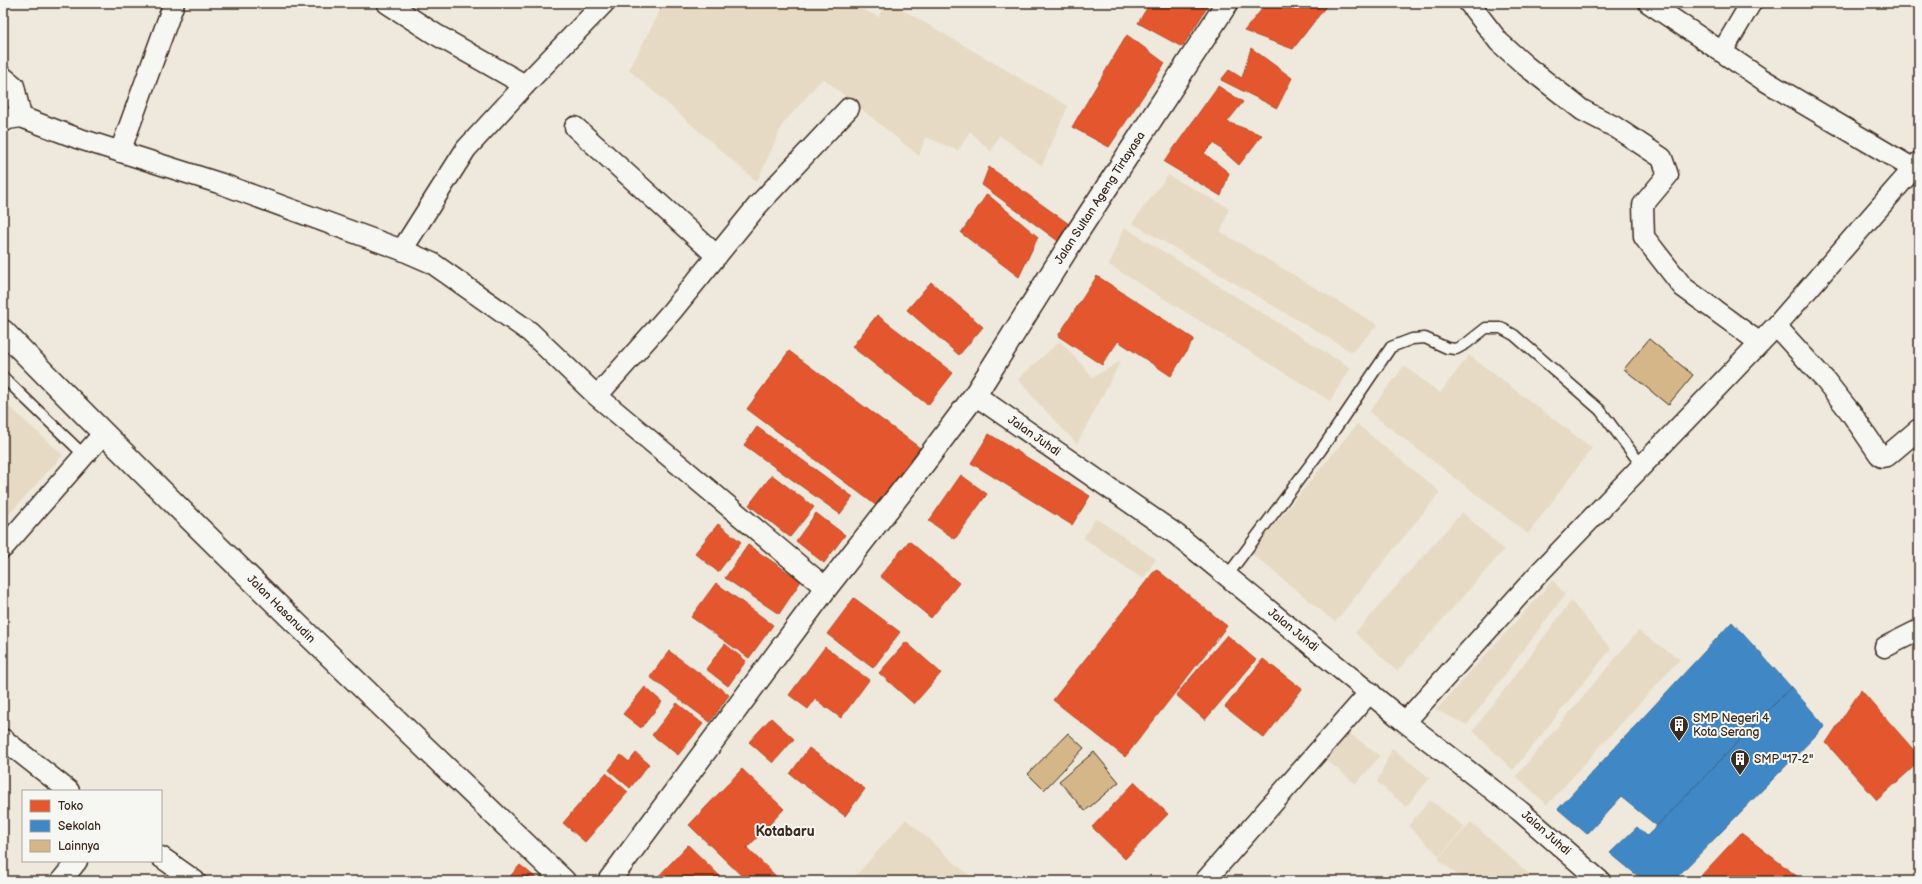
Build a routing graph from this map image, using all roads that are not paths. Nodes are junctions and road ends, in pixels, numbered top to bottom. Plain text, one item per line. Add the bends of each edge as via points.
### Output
1 (174, 3) edge
2 (386, 3) edge
3 (604, 3) edge
4 (1227, 3) edge
5 (1469, 3) edge
6 (1649, 3) edge
7 (1751, 3) edge
8 (1722, 52) junction
9 (3, 76) edge
10 (525, 84) junction
11 (849, 108) dead end
12 (12, 120) edge
13 (575, 127) dead end
14 (120, 152) junction
15 (1917, 167) edge
16 (402, 250) junction
17 (718, 256) junction
18 (1776, 326) junction
19 (3, 331) edge
20 (1760, 343) junction
21 (3, 376) edge
22 (975, 395) junction
23 (597, 396) junction
24 (1919, 429) edge
25 (103, 434) junction
26 (84, 455) junction
27 (1642, 466) junction
28 (3, 548) edge
29 (1227, 576) junction
30 (826, 588) junction
31 (1919, 630) edge
32 (1885, 648) dead end
33 (1370, 692) junction
34 (1405, 722) junction
35 (3, 739) edge
36 (68, 790) edge
37 (162, 858) edge
38 (76, 862) edge
39 (61, 881) edge
40 (195, 881) edge
41 (564, 881) edge
42 (609, 881) edge
43 (1205, 881) edge
44 (1600, 881) edge

1 - 14 street
2 - 10 street via 435,34
3 - 10 street
4 - 22 main road, Jalan Sultan Ageng Tirtayasa
5 - 20 street via 1499,42 1526,66 1582,110 1615,126 1662,158 1668,175 1643,205 1644,237 1683,287
6 - 8 street
7 - 8 street
8 - 15 street via 1762,78
9 - 12 street via 14,86
10 - 16 street via 466,149
11 - 17 street via 758,205
12 - 14 street
13 - 17 street
14 - 16 street via 222,184
15 - 18 street
16 - 23 street via 432,263 530,332
17 - 23 street
18 - 20 street
18 - 24 street via 1825,380 1879,454 1887,456
19 - 25 main road, Jalan Hasanudin
20 - 27 street
21 - 26 lane
22 - 29 street, Jalan Juhdi via 1177,535
22 - 30 main road, Jalan Sultan Ageng Tirtayasa
23 - 30 street
25 - 26 street
25 - 41 main road, Jalan Hasanudin via 328,655
26 - 28 street
27 - 29 lane via 1600,410 1514,335 1501,328 1486,328 1456,349 1447,348 1425,338 1412,339 1391,347 1321,450
27 - 34 street via 1541,571
29 - 33 street, Jalan Juhdi
30 - 42 main road, Jalan Sultan Ageng Tirtayasa
31 - 32 street
33 - 34 street, Jalan Juhdi
33 - 43 street
34 - 44 street, Jalan Juhdi via 1520,811
35 - 36 street
37 - 40 street
38 - 39 street

